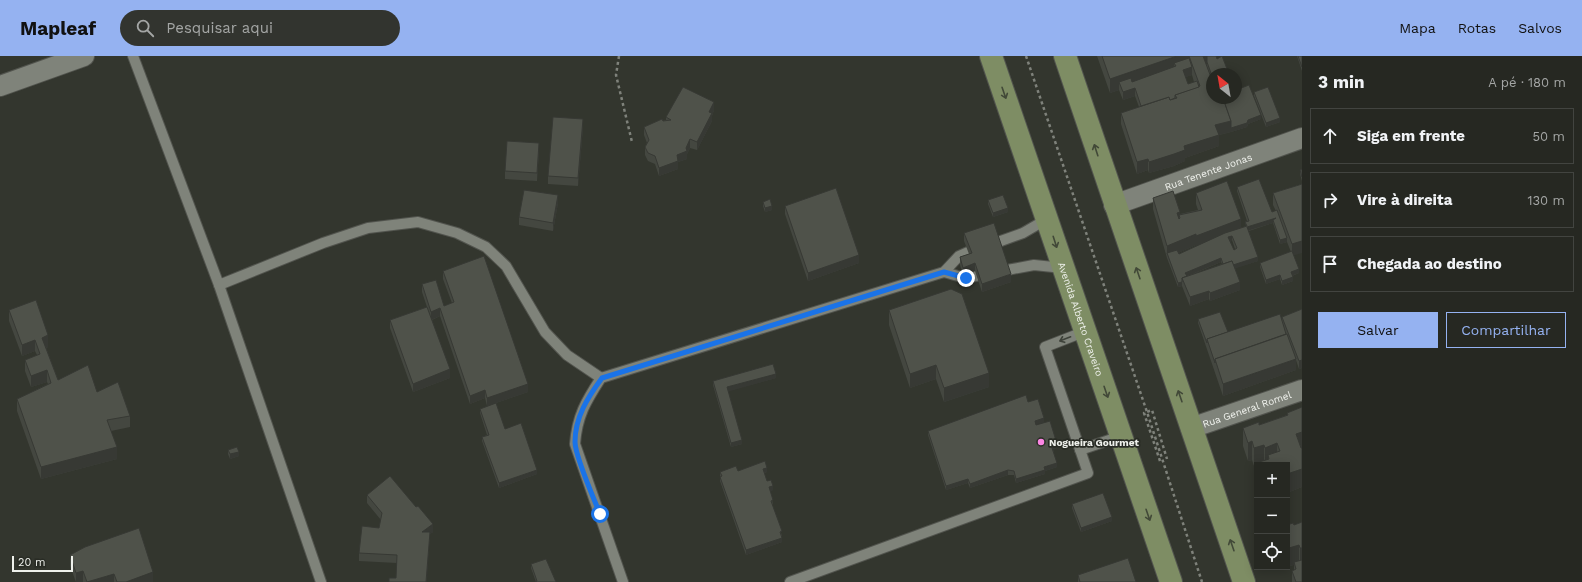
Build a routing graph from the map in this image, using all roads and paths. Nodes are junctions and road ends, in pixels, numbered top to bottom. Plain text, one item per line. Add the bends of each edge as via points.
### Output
1 (84, 56) edge
2 (133, 56) edge
3 (619, 56) edge
4 (991, 56) edge
5 (1026, 56) edge
6 (1065, 56) edge
7 (0, 86) edge
8 (1302, 138) edge
9 (632, 142) dead end
10 (1114, 205) junction
11 (1047, 219) junction
12 (998, 242) edge
13 (968, 252) edge
14 (1063, 268) junction
15 (1007, 270) edge
16 (944, 272) junction
17 (976, 276) edge
18 (219, 286) junction
19 (1086, 331) junction
20 (602, 378) junction
21 (1302, 390) edge
22 (1147, 412) junction
23 (1191, 428) junction
24 (1121, 436) junction
25 (1080, 450) junction
26 (1167, 459) dead end
27 (1160, 461) dead end
28 (321, 582) edge
29 (623, 582) edge
30 (790, 582) edge
31 (1171, 582) edge
32 (1202, 582) edge
33 (1244, 582) edge

1 - 7 street
2 - 18 lane
3 - 9 path via 616,75
4 -> 11 main road, Avenida Alberto Craveiro
5 - 22 path
10 -> 6 main road
8 - 10 street, Rua Tenente Jonas
23 -> 10 main road
11 - 12 lane via 1023,233
11 -> 14 main road, Avenida Alberto Craveiro
13 - 16 lane via 959,256
14 - 15 lane via 1034,265
14 - 19 main road, Avenida Alberto Craveiro
16 - 17 lane via 966,278
16 - 20 lane
18 - 20 lane via 323,243 368,228 418,222 457,233 486,247 506,266 545,332 567,354
18 - 28 lane
19 -> 24 main road, Avenida Alberto Craveiro
19 -> 25 lane via 1045,347
20 - 29 lane via 588,398 577,425 575,444
21 - 23 street, Rua General Romel
22 - 26 path via 1152,410
22 - 27 path via 1144,413
22 - 32 path
33 -> 23 main road
24 - 25 lane
24 -> 31 main road, Avenida Alberto Craveiro
25 - 30 lane via 1088,473

